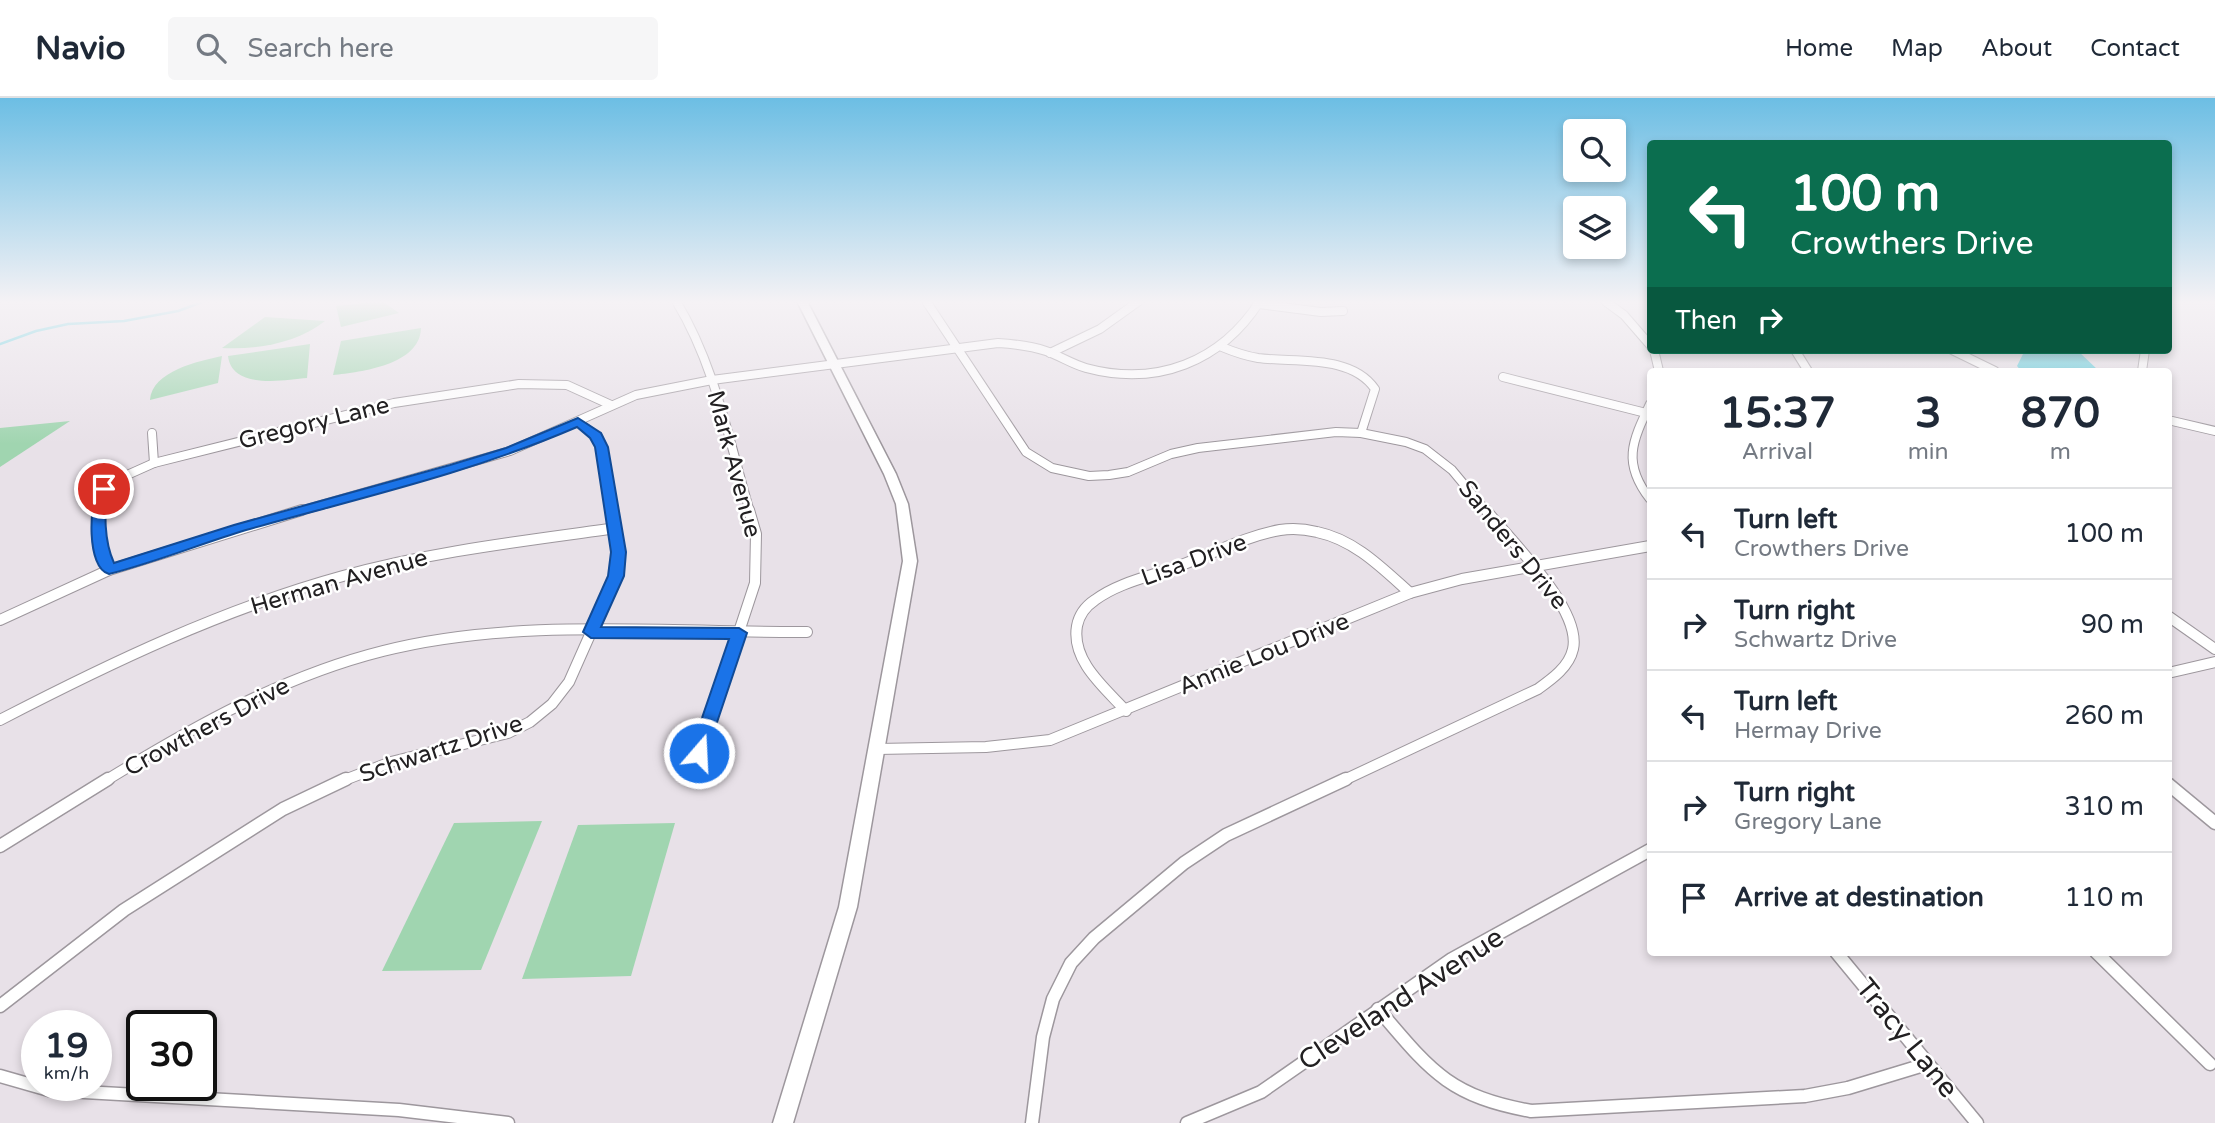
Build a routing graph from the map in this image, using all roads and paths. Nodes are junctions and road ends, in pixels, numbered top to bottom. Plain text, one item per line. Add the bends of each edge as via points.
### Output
1 (701, 349) edge
2 (826, 349) edge
3 (943, 349) edge
4 (957, 349) edge
5 (1032, 349) edge
6 (1059, 349) edge
7 (1218, 349) edge
8 (1228, 349) edge
9 (1050, 353) junction
10 (1960, 354) edge
11 (833, 364) junction
12 (1989, 368) edge
13 (1503, 377) dead end
14 (712, 380) junction
15 (611, 405) junction
16 (1647, 414) edge
17 (1647, 416) edge
18 (2172, 421) edge
19 (578, 422) junction
20 (2215, 431) edge
21 (152, 433) dead end
22 (1361, 433) junction
23 (154, 463) junction
24 (1647, 495) edge
25 (616, 528) junction
26 (1647, 547) edge
27 (1534, 567) junction
28 (109, 569) junction
29 (1410, 593) junction
30 (2172, 619) edge
31 (0, 620) edge
32 (591, 632) junction
33 (807, 632) dead end
34 (739, 633) junction
35 (2215, 649) edge
36 (2215, 662) edge
37 (2172, 672) edge
38 (1125, 711) junction
39 (0, 720) edge
40 (877, 749) junction
41 (699, 753) dead end
42 (2172, 787) edge
43 (2215, 823) edge
44 (0, 846) edge
45 (1647, 852) edge
46 (1839, 956) edge
47 (2100, 956) edge
48 (0, 1006) edge
49 (1378, 1009) junction
50 (2210, 1063) dead end
51 (1927, 1064) junction
52 (0, 1076) edge
53 (508, 1123) edge
54 (783, 1123) edge
55 (1032, 1123) edge
56 (1187, 1123) edge
57 (1977, 1123) edge

1 - 14 street, Mark Avenue
2 - 11 main road
3 - 11 street
4 - 22 street, Sanders Drive via 1026,452 1036,461 1069,473 1128,472 1171,454 1222,444
5 - 9 street
6 - 9 street
7 - 9 street via 1177,368 1141,374 1105,373
8 - 22 street via 1258,358 1338,366 1366,378 1375,389
10 - 12 street
11 - 14 street
11 - 40 main road via 890,474 908,533 905,598
13 - 16 street
14 - 15 street
14 - 34 street, Mark Avenue via 757,534 755,583
15 - 19 street
15 - 23 street, Gregory Lane via 567,385 508,385 394,403
17 - 24 street via 1630,454 1635,478
18 - 20 street
19 - 25 street, Schwartz Drive via 596,436 601,447
19 - 28 street via 510,451
21 - 23 street
22 - 27 street, Sanders Drive via 1406,442 1437,457
23 - 28 street, Gregory Lane via 129,472 104,489 100,548
25 - 32 street, Schwartz Drive via 616,576
25 - 39 street, Herman Avenue via 395,563 291,591 99,671
26 - 27 street, Annie Lou Drive
27 - 29 street, Annie Lou Drive
27 - 55 street, Sanders Drive via 1572,619 1576,640 1558,675 1538,689 1226,835 1184,863 1094,938 1071,963 1054,999
28 - 31 street
29 - 38 street, Annie Lou Drive
29 - 38 street, Lisa Drive via 1349,543 1298,529 1252,539 1112,590 1083,610 1076,644 1084,662
30 - 35 street
32 - 34 street, Crowthers Drive
32 - 44 street, Crowthers Drive via 451,639 332,665 274,687 201,725
32 - 48 street, Schwartz Drive via 569,682 530,722 508,733 391,762 283,809 124,910
33 - 34 street, Crowthers Drive
34 - 41 street, Mark Avenue
36 - 37 street
38 - 40 street, Annie Lou Drive via 1049,740 1018,746
40 - 54 main road via 848,907
42 - 43 street
45 - 49 street, Cleveland Avenue via 1452,959
46 - 51 street, Tracy Lane
47 - 50 street
49 - 51 street via 1436,1076 1465,1095 1498,1107 1531,1111 1805,1097
49 - 56 street, Cleveland Avenue via 1261,1093
51 - 57 street, Tracy Lane
52 - 53 street via 49,1090 399,1110

